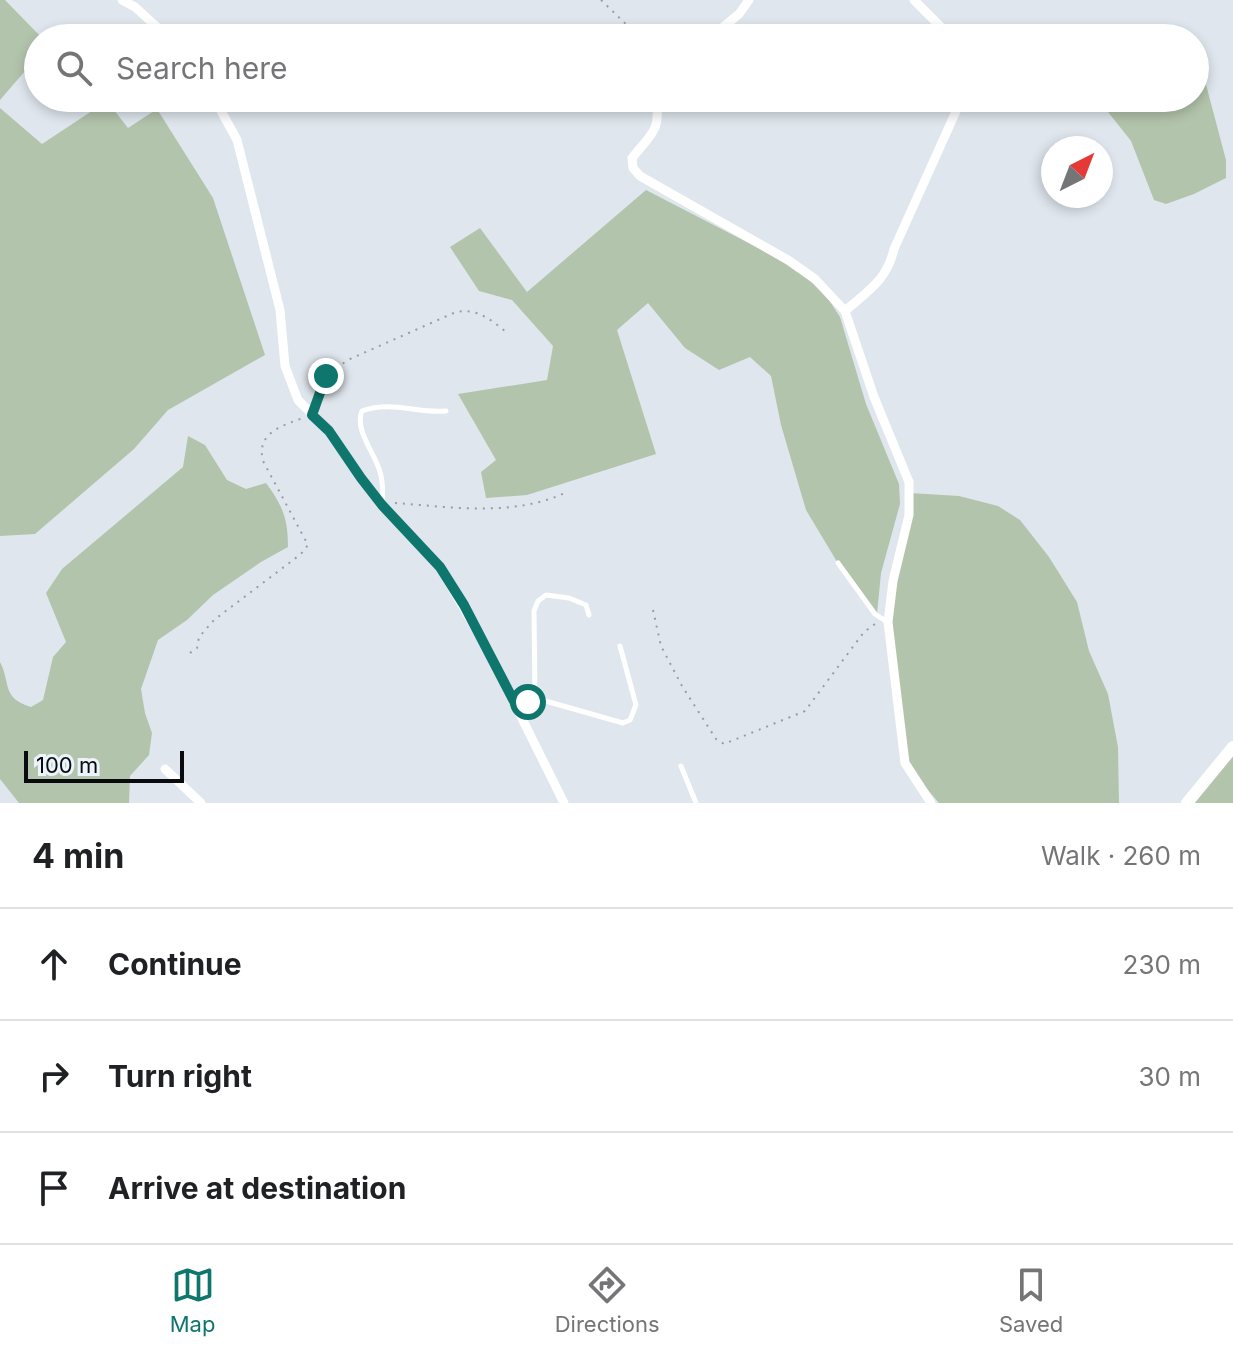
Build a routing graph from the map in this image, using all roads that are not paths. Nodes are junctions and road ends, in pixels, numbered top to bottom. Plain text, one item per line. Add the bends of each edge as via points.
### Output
1 (122, 0) edge
2 (749, 0) edge
3 (914, 0) edge
4 (154, 24) edge
5 (727, 24) edge
6 (938, 24) edge
7 (222, 112) edge
8 (658, 112) edge
9 (956, 112) edge
10 (845, 311) junction
11 (446, 411) dead end
12 (382, 505) junction
13 (838, 563) dead end
14 (589, 615) dead end
15 (888, 622) junction
16 (620, 646) dead end
17 (535, 698) junction
18 (518, 709) junction
19 (1233, 747) edge
20 (681, 766) dead end
21 (165, 769) dead end
22 (201, 803) edge
23 (564, 803) edge
24 (696, 803) edge
25 (931, 803) edge
26 (1187, 803) edge

1 - 4 street
2 - 5 street
3 - 6 street
7 - 12 street via 237,140 280,310 291,385
8 - 10 street via 657,127 632,158 640,176 788,260
9 - 10 street via 890,267
10 - 15 street via 909,482 909,515
11 - 12 lane via 406,406 362,411 361,425 380,470
12 - 18 street via 440,567
13 - 15 lane via 875,614
14 - 17 lane via 586,605 569,598 546,595 538,601
15 - 25 street via 905,763
16 - 17 lane via 636,705 630,720 623,723
17 - 18 lane
18 - 23 street
19 - 26 street
20 - 24 lane
21 - 22 street

